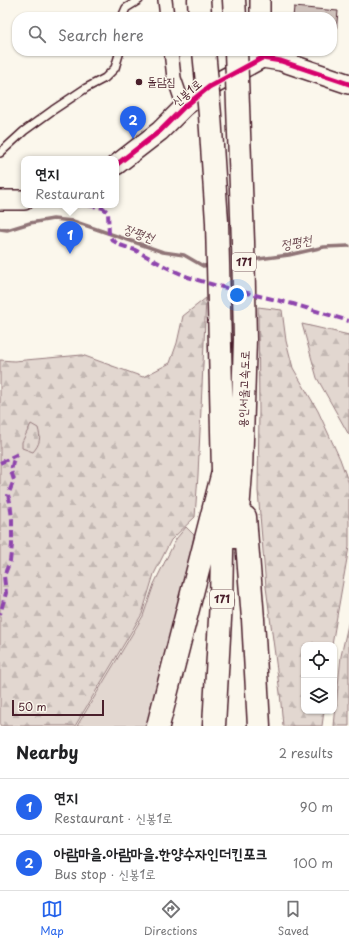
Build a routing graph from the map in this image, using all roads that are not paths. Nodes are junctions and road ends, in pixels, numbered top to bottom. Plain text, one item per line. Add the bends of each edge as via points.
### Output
1 (139, 0) edge
2 (165, 0) edge
3 (199, 0) edge
4 (234, 0) edge
5 (260, 0) edge
6 (124, 12) edge
7 (166, 12) edge
8 (200, 12) edge
9 (235, 12) edge
10 (260, 12) edge
11 (119, 56) edge
12 (172, 56) edge
13 (204, 56) edge
14 (236, 56) edge
15 (260, 56) edge
16 (265, 56) edge
17 (349, 84) edge
18 (184, 107) junction
19 (0, 154) edge
20 (119, 163) edge
21 (0, 200) edge
22 (21, 200) edge
23 (232, 472) junction
24 (158, 726) edge
25 (214, 726) edge
26 (223, 726) edge
27 (259, 726) edge

1 - 6 lane
2 - 7 street
3 - 8 highway
4 - 9 highway
5 - 10 street
11 - 19 lane via 115,68 105,78 47,114
12 - 18 street, 신봉1로 via 174,78
13 - 23 highway, 용인서울고속도로 / 171, bridge
14 - 23 highway, 용인서울고속도로 / 171, bridge via 245,339
15 - 18 street, 신봉1로 via 209,87
16 - 17 street, 신봉1로
18 - 20 street, 신봉1로 via 160,131
21 - 22 street
23 - 24 highway
23 - 25 highway, 용인서울고속도로 / 171 via 223,544
23 - 26 highway, 용인서울고속도로 / 171 via 231,594
23 - 27 highway via 253,619

